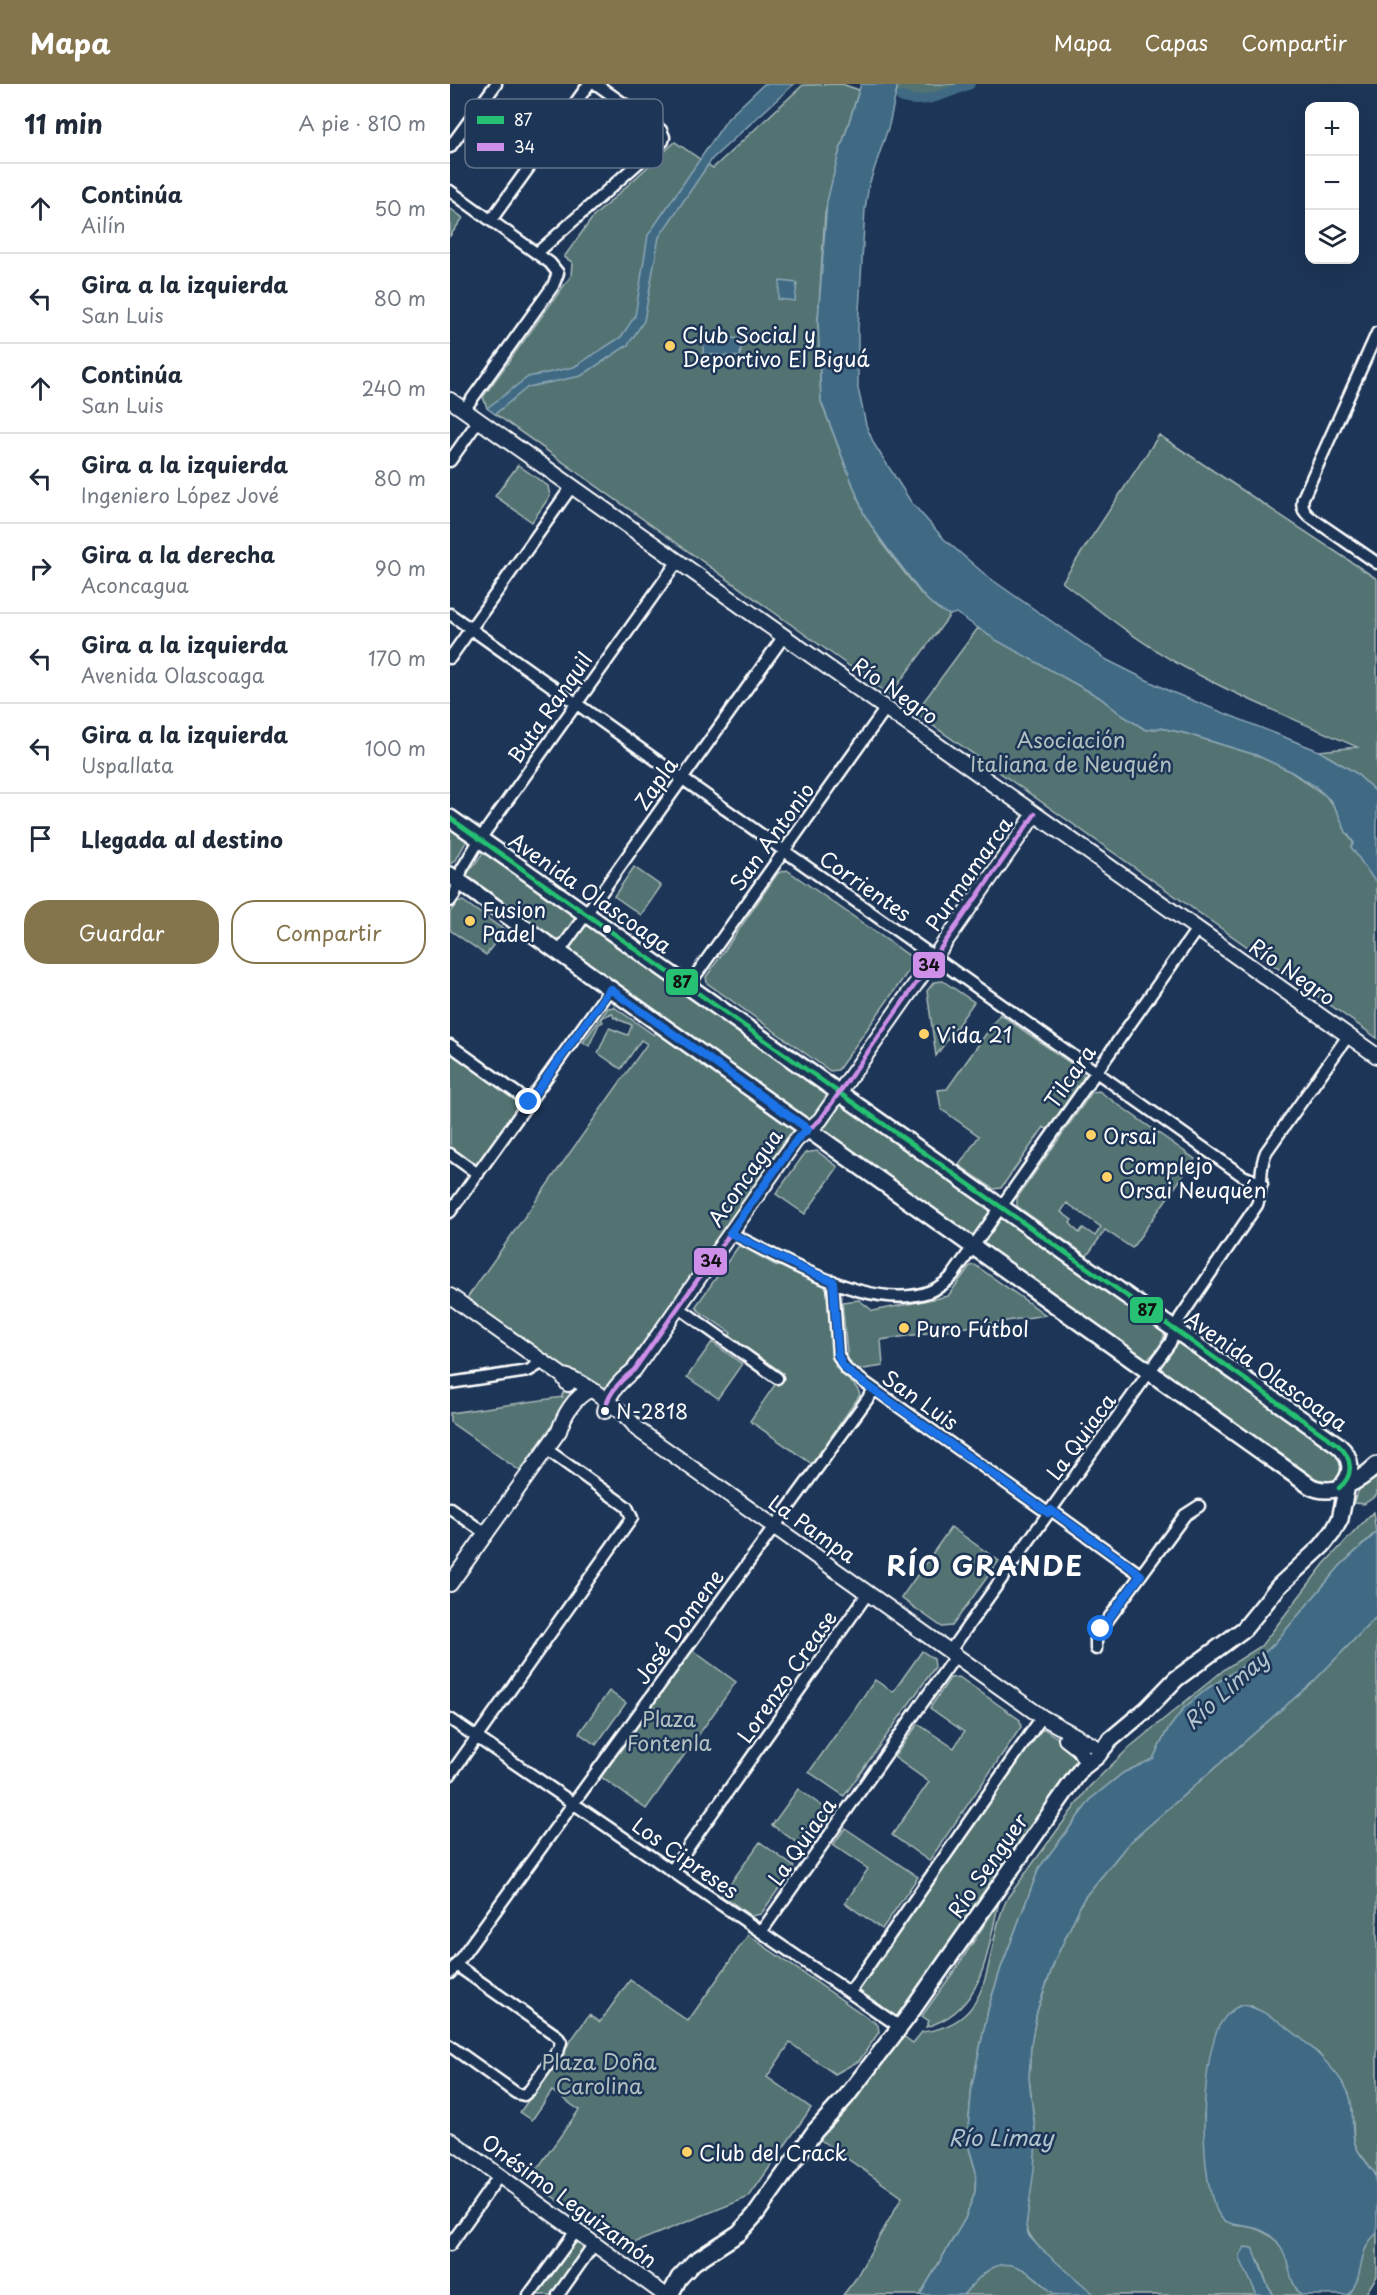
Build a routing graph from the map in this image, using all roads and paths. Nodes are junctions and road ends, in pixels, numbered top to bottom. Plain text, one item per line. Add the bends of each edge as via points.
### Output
1 (496, 84) edge
2 (589, 84) edge
3 (596, 84) edge
4 (485, 99) edge
5 (578, 99) edge
6 (617, 99) edge
7 (465, 126) edge
8 (450, 147) edge
9 (528, 168) edge
10 (634, 168) edge
11 (450, 191) edge
12 (491, 220) junction
13 (537, 254) junction
14 (1377, 333) edge
15 (450, 400) edge
16 (464, 410) junction
17 (479, 420) junction
18 (450, 461) edge
19 (572, 486) junction
20 (678, 561) junction
21 (1377, 562) edge
22 (450, 614) edge
23 (471, 628) junction
24 (784, 636) junction
25 (450, 658) edge
26 (576, 703) junction
27 (886, 708) junction
28 (682, 778) junction
29 (1035, 814) junction
30 (450, 818) edge
31 (480, 839) junction
32 (784, 851) junction
33 (454, 877) edge
34 (450, 901) edge
35 (586, 914) junction
36 (1197, 929) junction
37 (559, 952) junction
38 (934, 957) junction
39 (688, 986) junction
40 (610, 989) junction
41 (1348, 1036) junction
42 (450, 1045) edge
43 (1377, 1056) edge
44 (1096, 1072) junction
45 (839, 1093) junction
46 (529, 1102) junction
47 (808, 1129) junction
48 (450, 1154) edge
49 (478, 1173) junction
50 (1262, 1184) junction
51 (1001, 1207) junction
52 (450, 1212) edge
53 (730, 1233) junction
54 (973, 1246) junction
55 (833, 1281) junction
56 (450, 1296) edge
57 (678, 1307) junction
58 (1174, 1330) junction
59 (543, 1362) junction
60 (1150, 1371) junction
61 (777, 1378) dead end
62 (450, 1383) edge
63 (874, 1390) junction
64 (586, 1394) junction
65 (608, 1406) junction
66 (546, 1449) junction
67 (1377, 1466) edge
68 (1345, 1483) junction
69 (1199, 1506) dead end
70 (450, 1508) edge
71 (1049, 1512) junction
72 (774, 1527) junction
73 (486, 1534) junction
74 (1141, 1575) junction
75 (450, 1584) edge
76 (868, 1593) junction
77 (1096, 1649) dead end
78 (953, 1653) junction
79 (450, 1719) edge
80 (1048, 1720) junction
81 (476, 1738) junction
82 (1095, 1758) junction
83 (450, 1775) edge
84 (573, 1802) junction
85 (672, 1870) junction
86 (761, 1932) junction
87 (453, 1969) edge
88 (849, 1992) junction
89 (900, 2026) junction
90 (450, 2046) edge
91 (450, 2140) edge
92 (499, 2176) junction
93 (576, 2231) junction
94 (594, 2244) junction
95 (450, 2245) edge
96 (649, 2283) junction
97 (529, 2295) edge
98 (558, 2295) edge
99 (657, 2295) edge
100 (665, 2295) edge
101 (670, 2295) edge

1 - 4 street
2 - 5 street
3 - 6 street
7 - 8 street
9 - 12 street
10 - 13 street
11 - 12 street
12 - 13 street
13 - 16 street via 558,273 553,286
14 - 21 street via 1303,498 1303,508 1310,517
15 - 16 street, Río Negro
16 - 17 street, Río Negro
17 - 18 street
17 - 19 street, Río Negro
19 - 20 street, Río Negro
19 - 23 street
20 - 24 street, Río Negro
20 - 26 street, Buta Ranquil
22 - 23 street, Corrientes
23 - 25 street
23 - 26 street, Corrientes
24 - 27 street, Río Negro
24 - 28 street, Zapla
26 - 28 street, Corrientes
26 - 31 street, Buta Ranquil
27 - 29 street, Río Negro
27 - 32 street, San Antonio
28 - 32 street, Corrientes
28 - 35 street, Zapla
29 - 36 street, Río Negro
29 - 38 street, Purmamarca
30 - 31 main road, Avenida Olascoaga
31 - 33 street, Buta Ranquil
31 - 35 main road, Avenida Olascoaga
32 - 38 street, Corrientes
32 - 39 street, San Antonio
33 - 34 street, Buta Ranquil via 455,894
33 - 37 main road
35 - 37 street, Zapla
35 - 39 main road, Avenida Olascoaga
36 - 41 street, Río Negro
36 - 44 street, Tilcara
37 - 40 main road
38 - 44 street, Corrientes
38 - 45 street, Purmamarca
39 - 45 main road, Avenida Olascoaga
40 - 46 street
40 - 47 main road
41 - 43 street, Río Negro
41 - 50 street, La Quiaca via 1266,1152
42 - 46 street
44 - 50 street, Corrientes via 1244,1176
44 - 51 street, Tilcara
45 - 47 street, Purmamarca via 820,1120
45 - 51 main road, Avenida Olascoaga
46 - 49 street
47 - 53 street, Aconcagua
47 - 54 main road
48 - 49 street
49 - 52 street
50 - 58 street, La Quiaca via 1254,1212
51 - 54 street, Tilcara
51 - 58 main road, Avenida Olascoaga
53 - 55 street, Tilcara
53 - 57 street, Aconcagua
54 - 55 street, Tilcara via 946,1282 924,1293 882,1296
54 - 60 main road
55 - 63 street, San Luis via 840,1361
56 - 59 street, La Pampa
57 - 61 street
57 - 65 street, Aconcagua via 627,1386
58 - 60 street, La Quiaca via 1170,1343
58 - 68 main road, Avenida Olascoaga via 1338,1445 1349,1458
59 - 62 street via 528,1371
59 - 64 street, La Pampa
60 - 68 main road via 1310,1486 1327,1491
60 - 71 street, La Quiaca
63 - 71 street, San Luis
63 - 72 street, José Domene
64 - 65 street, La Pampa
64 - 66 street via 570,1424 559,1431
65 - 72 street, La Pampa via 624,1425 637,1429
66 - 73 street
66 - 81 street via 627,1507 631,1521
67 - 68 main road
68 - 82 main road, Río Senguer via 1340,1519 1322,1546 1279,1586 1244,1629 1176,1679
69 - 74 street via 1185,1515
70 - 73 street
71 - 74 street, San Luis
71 - 78 street, La Quiaca
72 - 76 street, La Pampa
72 - 84 street, José Domene
73 - 75 street
74 - 77 street via 1098,1633
76 - 78 street, La Pampa
76 - 85 street, Lorenzo Crease
78 - 80 street, La Pampa
78 - 86 street, La Quiaca
79 - 81 street, Los Cipreses
80 - 82 street, La Pampa via 1079,1749 1083,1758
80 - 88 street
81 - 83 street
81 - 84 street, Los Cipreses
82 - 89 main road, Río Senguer via 1070,1784
84 - 85 street, Los Cipreses
84 - 87 street, José Domene
85 - 86 street, Los Cipreses
86 - 88 street, Los Cipreses
87 - 90 street via 561,2042 524,2095
88 - 89 street, Los Cipreses
89 - 101 main road, Río Senguer via 815,2131 750,2222 694,2262
91 - 92 street, Onésimo Leguizamón
92 - 93 street, Onésimo Leguizamón
92 - 95 street
93 - 94 street, Onésimo Leguizamón
93 - 97 street
94 - 96 street, Onésimo Leguizamón
94 - 98 street
96 - 99 street
96 - 100 street, Onésimo Leguizamón

